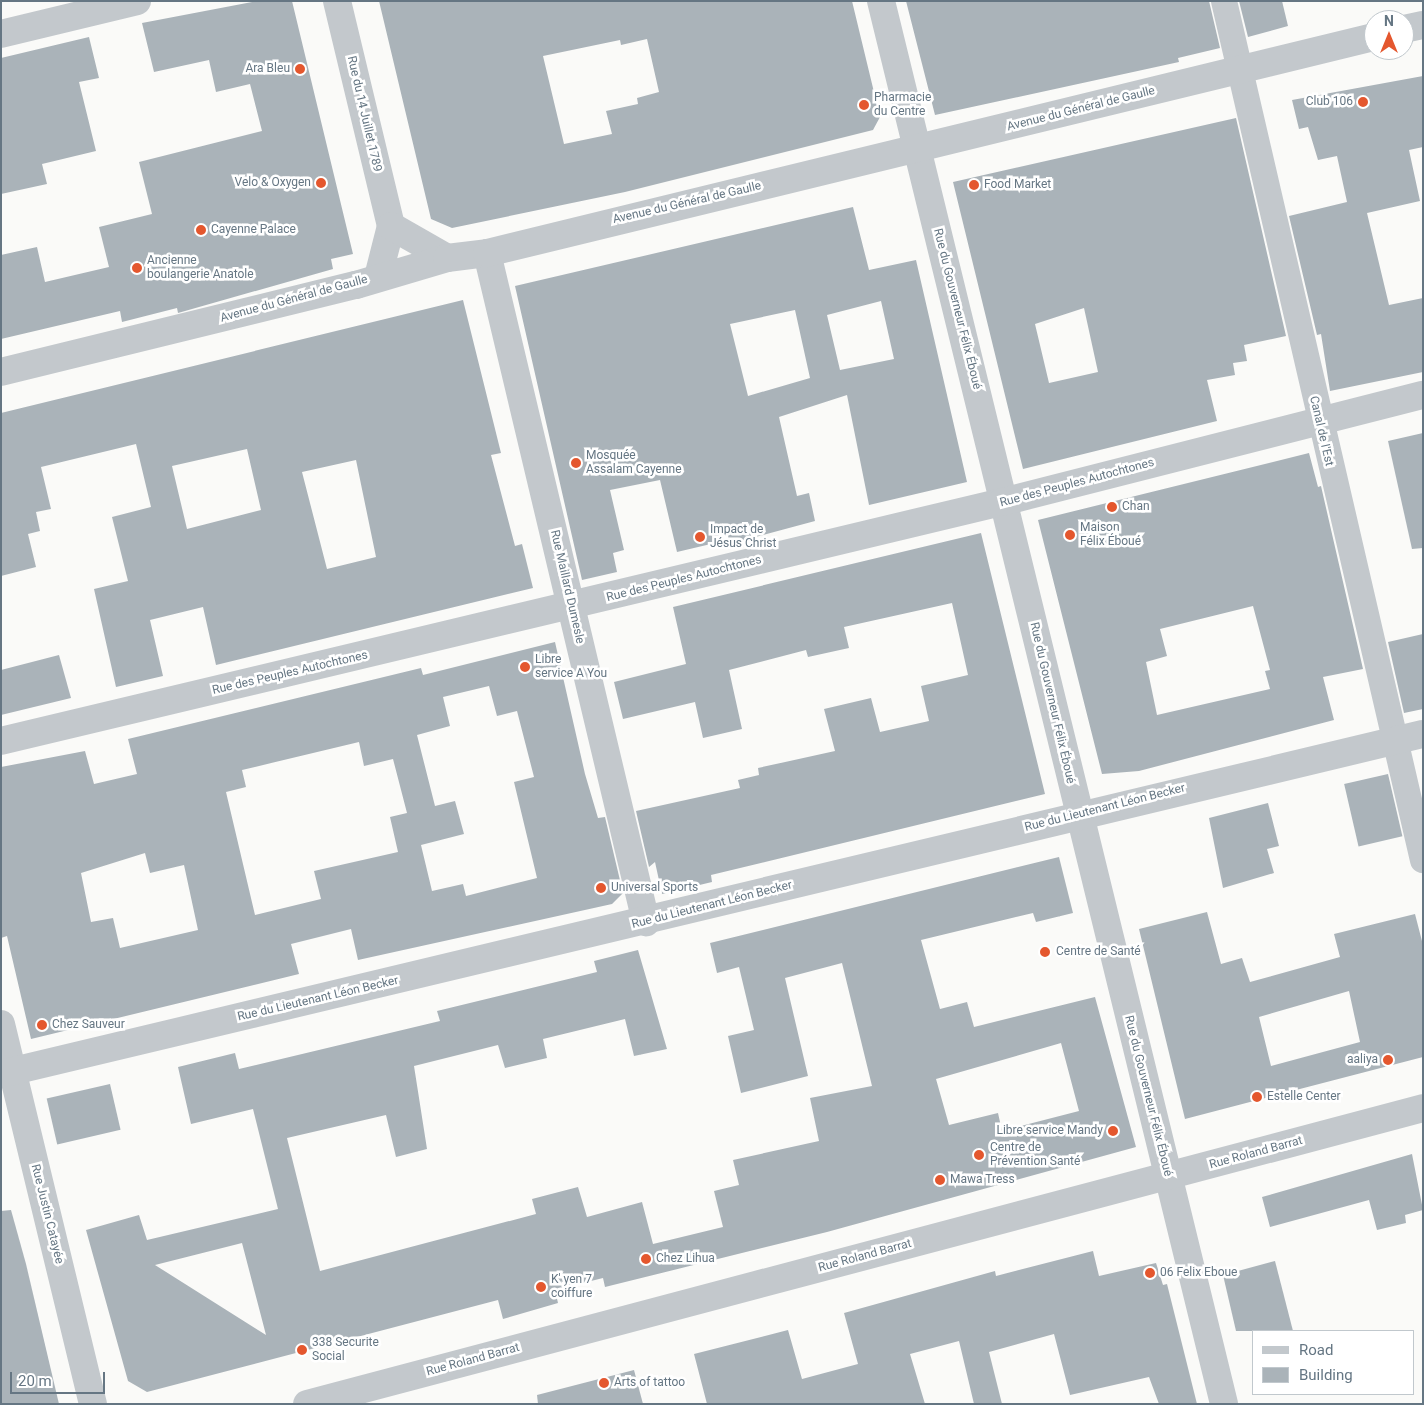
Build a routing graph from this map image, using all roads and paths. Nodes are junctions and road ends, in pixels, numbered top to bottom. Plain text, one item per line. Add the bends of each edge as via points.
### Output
1 (137, 1) edge
2 (337, 1) edge
3 (881, 1) edge
4 (1224, 1) edge
5 (1, 34) edge
6 (1364, 39) edge
7 (1239, 70) junction
8 (917, 149) junction
9 (391, 226) junction
10 (486, 253) junction
11 (447, 258) junction
12 (378, 277) junction
13 (1, 372) edge
14 (1423, 396) edge
15 (1318, 419) junction
16 (1002, 502) junction
17 (570, 607) junction
18 (1410, 736) edge
19 (1, 741) edge
20 (1077, 813) junction
21 (1423, 860) edge
22 (646, 922) junction
23 (1, 1024) edge
24 (7, 1073) edge
25 (1423, 1108) edge
26 (1169, 1176) junction
27 (94, 1404) edge
28 (307, 1404) edge
29 (1224, 1404) edge

1 - 5 street
2 - 9 street, Rue du 14 Juillet 1789
3 - 8 street, Rue du Gouverneur Félix Éboué
4 - 7 street, Canal de l'Est
6 - 7 street, Avenue du Général de Gaulle
7 - 8 street, Avenue du Général de Gaulle
7 - 15 street, Canal de l'Est
8 - 10 street, Avenue du Général de Gaulle
8 - 16 street, Rue du Gouverneur Félix Éboué
9 - 11 street
9 - 12 street, Rue du 14 Juillet 1789
10 - 11 street, Avenue du Général de Gaulle
10 - 17 street, Rue Maillard Dumesle
11 - 12 street, Avenue du Général de Gaulle
12 - 13 street, Avenue du Général de Gaulle
14 - 15 street, Rue des Peuples Autochtones
15 - 16 street, Rue des Peuples Autochtones
15 - 18 street, Canal de l'Est
16 - 17 street, Rue des Peuples Autochtones
16 - 20 street, Rue du Gouverneur Félix Éboué
17 - 19 street, Rue des Peuples Autochtones
17 - 22 street, Rue Maillard Dumesle
18 - 20 street, Rue du Lieutenant Léon Becker
18 - 21 street, Canal de l'Est
20 - 22 street, Rue du Lieutenant Léon Becker
20 - 26 street, Rue du Gouverneur Félix Éboué
22 - 24 street, Rue du Lieutenant Léon Becker
23 - 24 street, Rue Justin Catayée
24 - 27 street, Rue Justin Catayée
25 - 26 street, Rue Roland Barrat
26 - 28 street, Rue Roland Barrat
26 - 29 street, Rue du Gouverneur Félix Éboué

